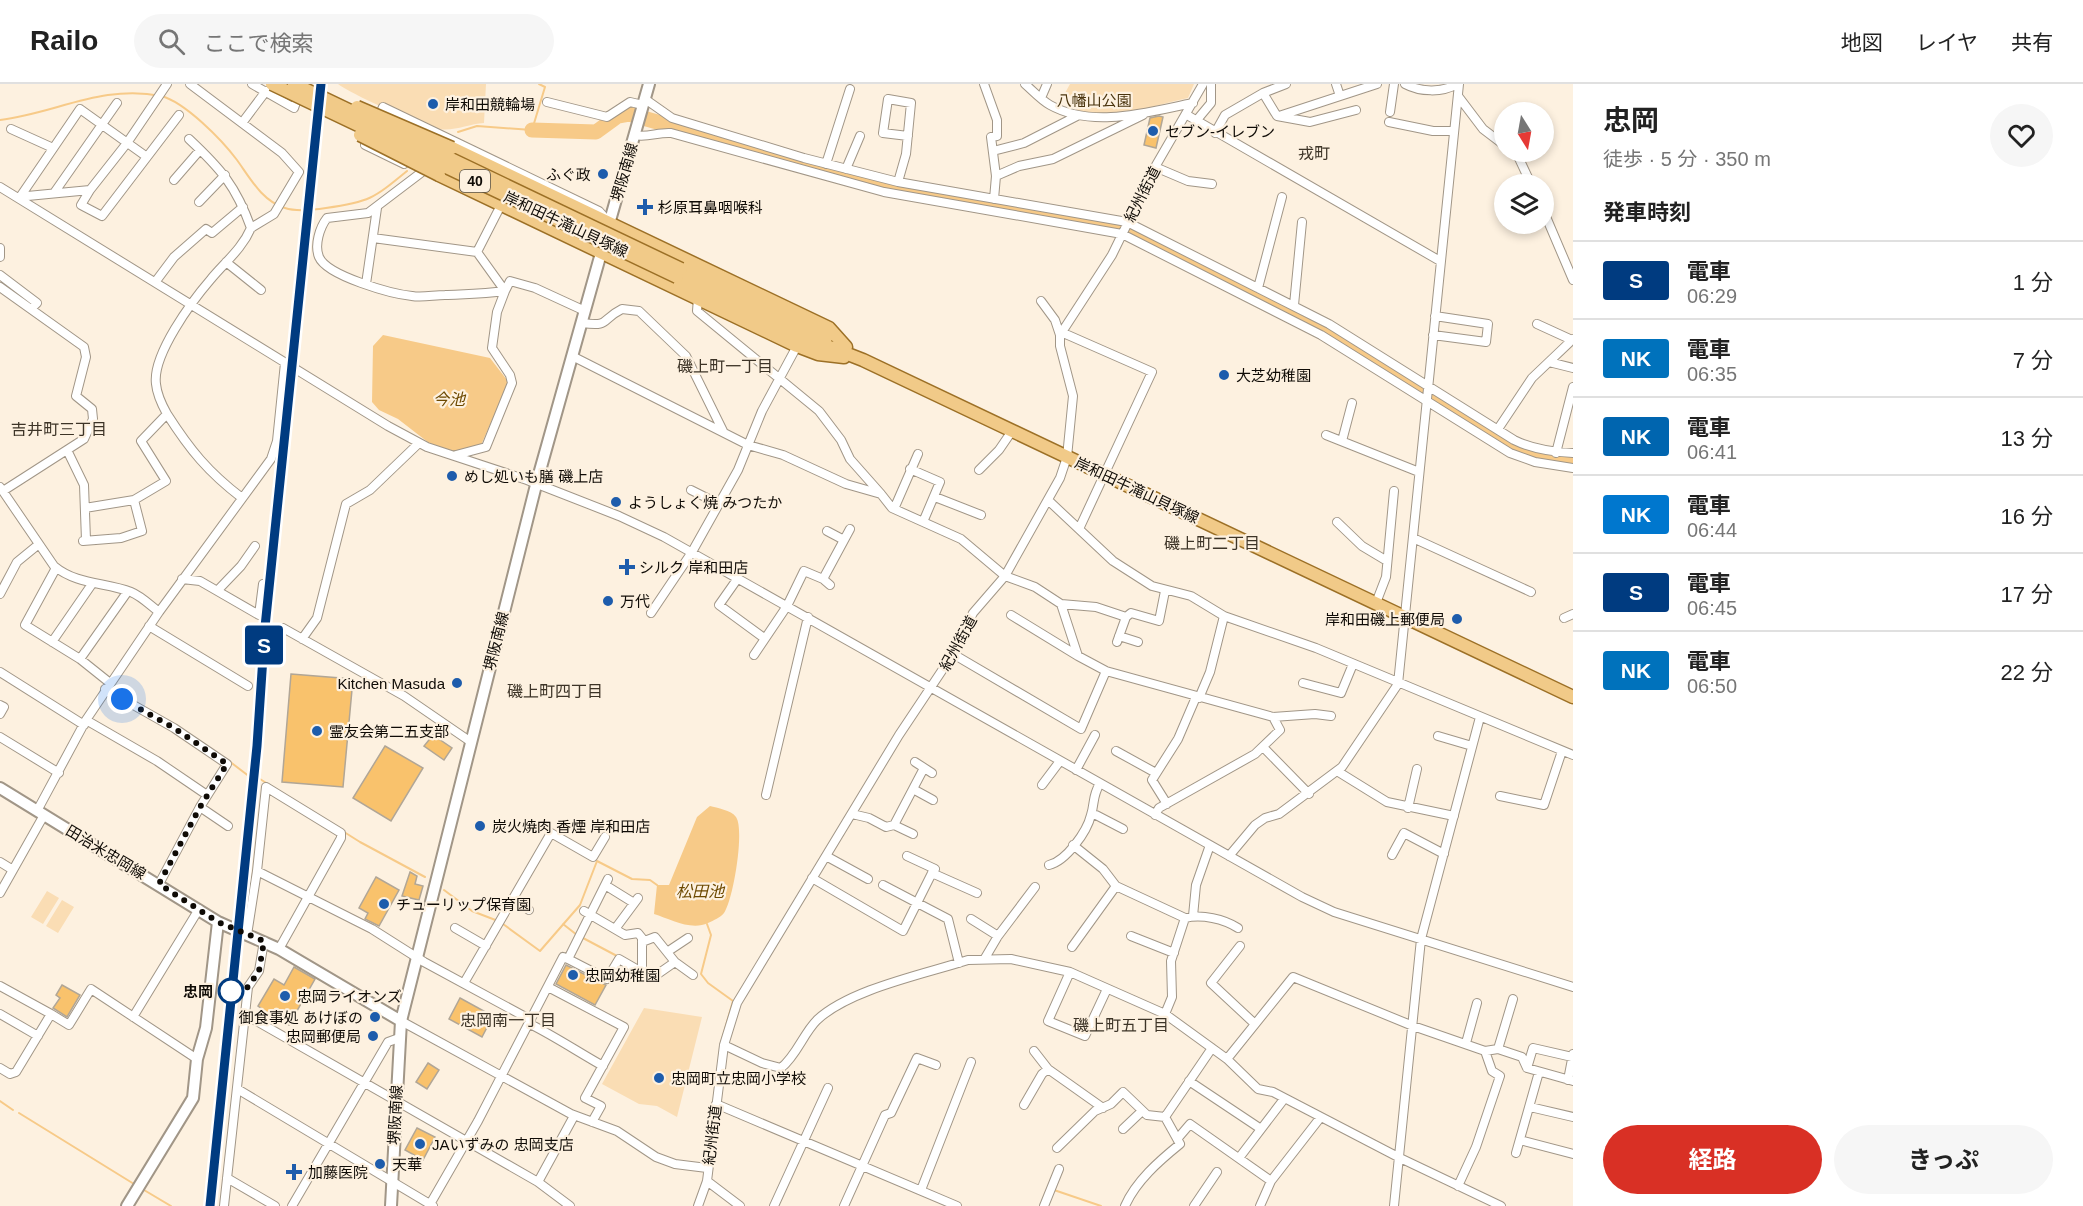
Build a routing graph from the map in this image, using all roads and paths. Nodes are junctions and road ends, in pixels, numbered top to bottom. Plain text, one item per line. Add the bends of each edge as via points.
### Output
1 (167, 84) edge
2 (190, 84) edge
3 (294, 84) edge
4 (303, 84) edge
5 (649, 84) edge
6 (984, 84) edge
7 (1025, 84) edge
8 (1047, 84) edge
9 (1203, 84) edge
10 (1211, 84) edge
11 (1286, 84) edge
12 (1336, 84) edge
13 (1377, 84) edge
14 (1394, 84) edge
15 (1405, 84) edge
16 (1458, 84) edge
17 (255, 85) edge
18 (269, 88) edge
19 (850, 89) dead end
20 (1263, 93) junction
21 (1340, 96) junction
22 (1458, 96) junction
23 (1041, 98) junction
24 (315, 99) junction
25 (117, 103) dead end
26 (1193, 103) junction
27 (643, 105) junction
28 (551, 106) dead end
29 (1356, 110) dead end
30 (1149, 112) junction
31 (1390, 112) dead end
32 (179, 115) dead end
33 (1187, 115) junction
34 (1077, 116) junction
35 (1277, 116) junction
36 (1196, 121) junction
37 (1389, 122) dead end
38 (242, 123) junction
39 (102, 125) junction
40 (11, 129) dead end
41 (1454, 132) junction
42 (635, 133) junction
43 (1215, 133) junction
44 (860, 136) dead end
45 (908, 136) junction
46 (1494, 137) edge
47 (189, 140) dead end
48 (127, 143) junction
49 (54, 148) junction
50 (200, 150) junction
51 (993, 151) junction
52 (147, 157) junction
53 (804, 158) junction
54 (826, 164) junction
55 (1155, 167) junction
56 (801, 169) junction
57 (846, 169) junction
58 (422, 172) junction
59 (225, 175) junction
60 (996, 176) junction
61 (174, 180) dead end
62 (898, 183) junction
63 (1212, 184) dead end
64 (0, 187) edge
65 (90, 190) junction
66 (54, 193) junction
67 (18, 197) junction
68 (1282, 197) dead end
69 (994, 199) junction
70 (199, 202) dead end
71 (243, 207) junction
72 (377, 208) junction
73 (499, 209) junction
74 (610, 222) junction
75 (1302, 222) dead end
76 (251, 228) junction
77 (1124, 229) junction
78 (1553, 234) edge
79 (373, 238) junction
80 (0, 248) edge
81 (477, 252) junction
82 (601, 253) junction
83 (0, 257) edge
84 (1440, 261) junction
85 (226, 262) junction
86 (679, 273) junction
87 (0, 275) edge
88 (1573, 280) edge
89 (156, 281) junction
90 (366, 284) junction
91 (0, 287) edge
92 (1258, 288) junction
93 (261, 290) dead end
94 (505, 291) junction
95 (698, 298) junction
96 (1041, 301) dead end
97 (191, 304) junction
98 (1294, 305) junction
99 (31, 309) junction
100 (1435, 316) junction
101 (583, 317) junction
102 (1537, 324) dead end
103 (1061, 333) junction
104 (1433, 335) junction
105 (1573, 340) edge
106 (797, 346) junction
107 (846, 347) junction
108 (572, 356) junction
109 (863, 360) junction
110 (1549, 362) junction
111 (285, 363) junction
112 (1573, 368) edge
113 (780, 378) junction
114 (1427, 386) junction
115 (1573, 387) edge
116 (1426, 398) junction
117 (1352, 403) dead end
118 (167, 414) junction
119 (1498, 429) junction
120 (1012, 431) junction
121 (724, 433) junction
122 (1326, 435) dead end
123 (1342, 441) junction
124 (419, 442) junction
125 (748, 445) junction
126 (67, 450) junction
127 (1556, 453) junction
128 (1573, 453) edge
129 (918, 454) dead end
130 (455, 456) junction
131 (1067, 457) junction
132 (1573, 468) edge
133 (910, 469) junction
134 (979, 470) dead end
135 (1419, 472) junction
136 (1105, 475) junction
137 (536, 484) junction
138 (1, 489) edge
139 (692, 490) dead end
140 (1394, 491) dead end
141 (881, 494) junction
142 (935, 497) junction
143 (242, 498) junction
144 (134, 500) junction
145 (1049, 501) junction
146 (719, 504) junction
147 (85, 508) junction
148 (894, 508) junction
149 (981, 515) dead end
150 (923, 522) junction
151 (1337, 522) dead end
152 (850, 529) dead end
153 (1079, 529) junction
154 (827, 531) dead end
155 (1413, 538) junction
156 (844, 540) junction
157 (39, 544) junction
158 (255, 546) dead end
159 (692, 552) junction
160 (1387, 561) junction
161 (56, 568) junction
162 (1005, 576) junction
163 (738, 578) junction
164 (182, 579) junction
165 (823, 579) junction
166 (92, 584) junction
167 (263, 584) dead end
168 (830, 585) dead end
169 (218, 590) junction
170 (128, 591) junction
171 (1166, 591) junction
172 (1531, 592) dead end
173 (0, 594) edge
174 (1061, 603) junction
175 (1376, 603) junction
176 (787, 606) junction
177 (159, 612) junction
178 (651, 613) dead end
179 (1573, 614) edge
180 (1011, 615) dead end
181 (1224, 616) junction
182 (808, 617) junction
183 (1126, 617) junction
184 (1404, 617) junction
185 (1564, 618) dead end
186 (149, 626) junction
187 (283, 628) dead end
188 (764, 638) junction
189 (302, 639) junction
190 (52, 642) junction
191 (1138, 642) dead end
192 (953, 654) junction
193 (754, 655) dead end
194 (1078, 656) junction
195 (80, 659) junction
196 (1353, 664) junction
197 (1106, 671) junction
198 (0, 672) edge
199 (1303, 682) dead end
200 (1398, 684) junction
201 (107, 686) junction
202 (248, 686) dead end
203 (932, 688) junction
204 (1573, 697) edge
205 (1198, 698) junction
206 (0, 705) edge
207 (0, 714) edge
208 (1331, 716) dead end
209 (1273, 717) junction
210 (1480, 717) junction
211 (85, 722) junction
212 (1095, 735) dead end
213 (1438, 736) dead end
214 (0, 737) edge
215 (471, 742) junction
216 (1472, 746) junction
217 (1263, 747) junction
218 (1116, 751) dead end
219 (1562, 751) junction
220 (1573, 755) edge
221 (1060, 761) junction
222 (915, 762) dead end
223 (924, 768) junction
224 (1417, 769) dead end
225 (1076, 770) junction
226 (1337, 771) junction
227 (59, 773) junction
228 (932, 773) dead end
229 (1156, 773) junction
230 (1100, 783) junction
231 (1042, 786) dead end
232 (0, 788) edge
233 (913, 789) junction
234 (1309, 794) junction
235 (207, 795) junction
236 (766, 795) dead end
237 (1500, 796) dead end
238 (933, 800) dead end
239 (1167, 804) junction
240 (200, 807) junction
241 (1408, 808) junction
242 (41, 813) junction
243 (852, 814) junction
244 (1091, 815) junction
245 (1155, 815) junction
246 (1454, 816) junction
247 (894, 825) junction
248 (228, 826) dead end
249 (1123, 828) dead end
250 (912, 834) dead end
251 (605, 837) dead end
252 (1073, 845) junction
253 (1210, 845) junction
254 (1444, 854) junction
255 (1392, 855) dead end
256 (826, 856) junction
257 (907, 856) dead end
258 (1229, 856) junction
259 (0, 862) edge
260 (1049, 865) dead end
261 (14, 870) junction
262 (257, 871) junction
263 (933, 873) junction
264 (812, 878) junction
265 (868, 879) dead end
266 (159, 884) junction
267 (883, 885) dead end
268 (1035, 886) dead end
269 (1116, 886) junction
270 (0, 892) edge
271 (977, 893) dead end
272 (309, 896) junction
273 (513, 898) junction
274 (917, 903) junction
275 (199, 909) junction
276 (530, 910) dead end
277 (587, 913) junction
278 (1189, 917) junction
279 (971, 919) dead end
280 (218, 922) junction
281 (455, 928) dead end
282 (1238, 928) dead end
283 (615, 929) junction
284 (247, 935) junction
285 (998, 936) junction
286 (1131, 936) dead end
287 (688, 938) dead end
288 (1421, 939) junction
289 (264, 941) junction
290 (642, 942) junction
291 (486, 946) junction
292 (1240, 946) dead end
293 (1071, 947) dead end
294 (279, 949) junction
295 (667, 952) junction
296 (1174, 953) junction
297 (416, 956) junction
298 (984, 958) junction
299 (568, 959) junction
300 (675, 962) junction
301 (959, 963) junction
302 (642, 972) junction
303 (1070, 972) junction
304 (693, 975) dead end
305 (464, 983) junction
306 (0, 986) edge
307 (548, 987) junction
308 (1573, 987) edge
309 (1107, 989) junction
310 (1513, 999) dead end
311 (1477, 1003) dead end
312 (0, 1014) edge
313 (51, 1014) junction
314 (1165, 1014) junction
315 (246, 1015) junction
316 (133, 1017) junction
317 (400, 1021) junction
318 (531, 1022) junction
319 (1255, 1024) junction
320 (1413, 1026) junction
321 (38, 1036) junction
322 (399, 1038) junction
323 (1466, 1043) junction
324 (724, 1045) junction
325 (1212, 1048) junction
326 (1498, 1049) junction
327 (1034, 1051) dead end
328 (1485, 1051) junction
329 (1573, 1055) edge
330 (197, 1059) junction
331 (1227, 1059) junction
332 (971, 1062) dead end
333 (936, 1065) dead end
334 (603, 1066) junction
335 (0, 1068) edge
336 (1527, 1068) junction
337 (1048, 1069) junction
338 (1539, 1072) junction
339 (502, 1077) junction
340 (1570, 1080) edge
341 (1189, 1081) junction
342 (364, 1083) junction
343 (828, 1088) dead end
344 (238, 1090) junction
345 (1284, 1099) junction
346 (396, 1102) junction
347 (716, 1104) junction
348 (1024, 1105) dead end
349 (1530, 1107) junction
350 (1103, 1108) junction
351 (1142, 1111) junction
352 (574, 1116) junction
353 (1165, 1117) junction
354 (1573, 1117) edge
355 (1320, 1118) junction
356 (592, 1122) junction
357 (1124, 1129) dead end
358 (1261, 1129) junction
359 (1178, 1138) junction
360 (803, 1140) junction
361 (1520, 1140) junction
362 (466, 1142) junction
363 (329, 1144) junction
364 (1057, 1148) dead end
365 (1516, 1153) dead end
366 (1573, 1154) edge
367 (1239, 1158) junction
368 (1400, 1158) junction
369 (861, 1166) junction
370 (707, 1168) junction
371 (1059, 1169) dead end
372 (1217, 1172) dead end
373 (227, 1178) junction
374 (392, 1181) junction
375 (707, 1181) junction
376 (1271, 1181) junction
377 (537, 1182) junction
378 (1458, 1185) junction
379 (921, 1190) junction
380 (431, 1205) edge
381 (127, 1206) edge
382 (224, 1206) edge
383 (274, 1206) edge
384 (292, 1206) edge
385 (391, 1206) edge
386 (570, 1206) edge
387 (698, 1206) edge
388 (740, 1206) edge
389 (774, 1206) edge
390 (844, 1206) edge
391 (957, 1206) edge
392 (1044, 1206) edge
393 (1125, 1206) edge
394 (1194, 1206) edge
395 (1260, 1206) edge
396 (1394, 1206) edge
397 (1501, 1206) edge

1 - 48 street
2 - 38 street
3 - 24 main road, 岸和田牛滝山貝塚線 / 40, bridge
4 - 18 street via 294,108
5 - 27 main road, 堺阪南線
6 - 51 street via 997,120 997,136 991,137
7 - 23 street
8 - 23 street
9 - 26 street, 紀州街道
10 - 36 street via 1211,103
11 - 20 street
12 - 21 street
13 - 21 street
14 - 31 street
15 - 16 street via 1435,91
16 - 22 street
17 - 18 street
18 - 24 main road, 岸和田牛滝山貝塚線 / 40, bridge
18 - 38 street
19 - 54 street
20 - 35 street
20 - 43 street via 1224,115
21 - 35 street
22 - 41 street
22 - 46 street
23 - 34 street
24 - 74 main road, bridge via 369,110
24 - 82 main road, bridge via 349,129
24 - 86 main road, 岸和田牛滝山貝塚線 / 40, bridge
25 - 39 street
26 - 30 street
26 - 33 street, 紀州街道
27 - 28 street via 630,102 607,117 585,116
27 - 42 main road, 堺阪南線
27 - 53 street
29 - 35 street via 1310,122
30 - 34 street
30 - 60 street via 1053,159 1019,166
32 - 52 street
33 - 36 street
33 - 55 street, 紀州街道
34 - 51 street via 1024,143
36 - 43 street
37 - 41 street
38 - 76 street via 282,153 299,172 274,214
39 - 48 street
39 - 49 street via 80,109
39 - 66 street
40 - 49 street
41 - 84 street
42 - 56 street via 645,137 671,133
42 - 74 main road, 堺阪南線
43 - 84 street
44 - 57 street
45 - 45 street via 911,103 888,99 883,132
45 - 62 street
47 - 50 street
48 - 52 street
48 - 65 street
49 - 67 street
50 - 59 street
50 - 61 street
51 - 60 street
52 - 65 street via 102,216 81,205
53 - 54 street
53 - 56 street
54 - 57 street
55 - 63 street via 1188,180
55 - 77 street, 紀州街道
56 - 77 street via 884,192
57 - 62 street
58 - 72 street
58 - 73 street
58 - 74 street via 365,145 383,107 599,211
59 - 70 street
59 - 71 street
60 - 69 street
62 - 69 street
64 - 67 street
65 - 66 street
66 - 67 street
67 - 89 street
68 - 92 street
69 - 77 street
71 - 76 street
71 - 89 street via 212,233 206,229 174,257
72 - 79 street
72 - 90 street via 353,216 327,218 320,227 320,259 332,269
73 - 81 street
73 - 82 street via 587,252
74 - 82 main road, 堺阪南線
74 - 107 main road via 829,328
75 - 98 street
76 - 85 street via 244,243
77 - 92 street
77 - 103 street, 紀州街道 via 1112,255
77 - 116 street via 1321,335
78 - 88 street
79 - 81 street
79 - 90 street
80 - 83 street
81 - 94 street
82 - 95 main road
82 - 101 main road, 堺阪南線
84 - 100 street
85 - 93 street
85 - 97 street
86 - 107 main road, 岸和田牛滝山貝塚線 / 40
86 - 109 main road, 岸和田牛滝山貝塚線 / 40 via 794,333
87 - 99 street via 37,303
89 - 97 street
90 - 94 street via 415,297
91 - 99 street
92 - 98 street
94 - 101 street via 510,281 535,288
94 - 130 street via 492,348 510,375 510,390 486,447
95 - 106 main road
95 - 113 street via 697,311
96 - 103 street
97 - 111 street
97 - 118 street via 160,356 156,373 160,401
98 - 114 street
99 - 126 street via 84,347 86,357 76,396 92,410 93,419 84,439
100 - 104 street
100 - 104 street via 1488,324 1486,342
101 - 108 main road, 堺阪南線
101 - 121 street via 599,325 622,309 639,311 686,356
102 - 105 street
103 - 131 street, 紀州街道 via 1059,346 1073,396
103 - 136 street via 1152,372
104 - 114 street
105 - 110 street
106 - 109 main road via 818,354
106 - 113 street
107 - 109 main road, 岸和田牛滝山貝塚線 / 40
108 - 121 street
108 - 137 main road, 堺阪南線
109 - 120 main road, 岸和田牛滝山貝塚線 / 40
110 - 112 street
110 - 119 street via 1532,378
111 - 124 street
111 - 143 street via 278,441 271,459
113 - 125 street
113 - 141 street via 819,411 850,459
114 - 116 street
114 - 119 street
115 - 127 street
116 - 132 street via 1510,453
116 - 135 street
117 - 123 street
118 - 143 street via 194,456
118 - 144 street via 141,441 166,481
119 - 127 street via 1526,446
120 - 131 main road, 岸和田牛滝山貝塚線 / 40
120 - 134 street
121 - 125 street
122 - 123 street
123 - 135 street
124 - 130 street
124 - 189 street via 370,490 346,504 317,618
125 - 141 street
125 - 146 street
126 - 138 street
126 - 147 street via 84,485
127 - 128 street
129 - 133 street
130 - 137 street
131 - 136 main road, 岸和田牛滝山貝塚線 / 40
131 - 145 street, 紀州街道
133 - 142 street via 940,482
133 - 148 street
135 - 155 street
136 - 153 street
136 - 175 main road, 岸和田牛滝山貝塚線 / 40
137 - 159 street via 619,516
137 - 215 main road, 堺阪南線
138 - 157 street
139 - 146 street
140 - 160 street
141 - 148 street
142 - 149 street
142 - 150 street
143 - 164 street
144 - 147 street
144 - 147 street via 142,531 121,538 84,541
145 - 153 street
145 - 162 street, 紀州街道
146 - 159 street
148 - 150 street
150 - 162 street via 961,539
151 - 160 street via 1362,546
152 - 156 street
153 - 171 street via 1135,577
154 - 156 street
155 - 172 street
155 - 184 street
156 - 165 street
157 - 161 street
157 - 173 street via 17,562
158 - 169 street
159 - 163 street
159 - 178 street
160 - 175 street via 1386,577
161 - 166 street
161 - 190 street via 25,625
162 - 174 street via 1035,587
162 - 192 street, 紀州街道 via 973,614
163 - 176 street
163 - 188 street via 719,605
164 - 169 street via 195,579
164 - 177 street
165 - 168 street
165 - 176 street via 804,571
166 - 170 street
166 - 190 street
167 - 169 street via 259,615
170 - 177 street
170 - 195 street
171 - 181 street via 1191,596
171 - 183 street via 1159,621 1131,613
174 - 183 street via 1096,607
174 - 194 street
175 - 184 main road, 岸和田牛滝山貝塚線 / 40
176 - 182 street
176 - 188 street
177 - 186 street
179 - 185 street
180 - 194 street
181 - 196 street
181 - 205 street via 1210,672
182 - 203 street
182 - 236 street
183 - 191 street via 1118,639
184 - 200 street
184 - 204 main road, 岸和田牛滝山貝塚線 / 40
186 - 201 street
186 - 202 street
187 - 189 street
188 - 193 street
189 - 215 street via 404,696
190 - 195 street
192 - 197 street via 1081,729
192 - 203 street, 紀州街道
194 - 197 street
195 - 201 street
196 - 199 street via 1341,693
196 - 200 street
197 - 205 street
198 - 211 street
200 - 210 street
200 - 226 street
201 - 211 street
201 - 235 street via 227,764
203 - 221 street
203 - 243 street, 紀州街道
205 - 209 street
205 - 229 street
206 - 207 street via 4,707
208 - 209 street
209 - 217 street via 1280,730
210 - 216 street
210 - 219 street
211 - 227 street
211 - 235 street via 157,760
212 - 225 street
213 - 216 street
214 - 227 street
215 - 297 main road, 堺阪南線
216 - 246 street
217 - 234 street
217 - 239 street
218 - 229 street
219 - 220 street
219 - 237 street via 1544,805
221 - 225 street
221 - 231 street
222 - 223 street
223 - 228 street
223 - 233 street
224 - 241 street
225 - 230 street
226 - 234 street
226 - 241 street via 1387,802
227 - 242 street
229 - 239 street via 1152,780
230 - 244 street via 1092,797
230 - 245 street
232 - 242 main road, 田治米忠岡線
233 - 238 street
233 - 247 street
234 - 258 street via 1255,825
235 - 240 street
239 - 245 street
240 - 248 street
240 - 266 street
241 - 246 street
242 - 261 street
242 - 266 main road, 田治米忠岡線
243 - 247 street via 886,827
243 - 256 street, 紀州街道
244 - 249 street
244 - 252 street
245 - 253 street
246 - 254 street
247 - 250 street
251 - 273 street via 593,857 551,833
252 - 260 street via 1057,863
252 - 269 street via 1103,869
253 - 258 street
253 - 278 street
254 - 255 street via 1404,833
254 - 288 street
256 - 264 street, 紀州街道
256 - 265 street
257 - 263 street via 935,869
258 - 288 street via 1334,912
259 - 261 street
261 - 270 street
262 - 272 street
262 - 272 street via 266,787 341,833
262 - 284 street
263 - 271 street
263 - 274 street
264 - 274 street via 903,931
264 - 324 street, 紀州街道 via 737,1003
266 - 275 main road, 田治米忠岡線
267 - 274 street
268 - 285 street
269 - 278 street
269 - 293 street
272 - 294 street
272 - 297 street
273 - 276 street
273 - 291 street
274 - 301 street via 948,919
275 - 280 main road, 田治米忠岡線
275 - 316 street
277 - 283 street
277 - 283 street via 607,882 636,901
277 - 299 street
278 - 282 street via 1221,920
278 - 296 street
279 - 285 street
280 - 284 main road, 田治米忠岡線
280 - 330 main road via 206,1028
281 - 291 street
283 - 290 street via 625,935 638,933
284 - 289 main road, 田治米忠岡線
285 - 298 street
286 - 296 street
287 - 295 street
288 - 308 street
288 - 320 street
289 - 294 main road, 田治米忠岡線
289 - 315 street via 259,971 248,987
290 - 295 street via 655,937
290 - 302 street
291 - 305 street
292 - 319 street via 1211,982
294 - 317 main road, 田治米忠岡線
295 - 300 street
296 - 314 street via 1172,997
297 - 305 street
297 - 317 main road, 堺阪南線
298 - 301 street
298 - 303 street via 1011,959
299 - 302 street via 607,979 619,959
299 - 307 street via 563,957
300 - 302 street via 652,978
300 - 304 street
301 - 324 street via 864,992 817,1020 791,1061 781,1068
303 - 309 street
303 - 309 street via 1048,1021 1085,1035
305 - 318 street
306 - 313 street
307 - 318 street
307 - 334 street via 624,1027
309 - 314 street
310 - 326 street
311 - 323 street
312 - 321 street
313 - 316 street via 69,1025 91,989
313 - 321 street
314 - 325 street
315 - 342 street
315 - 344 street
316 - 330 street
317 - 322 main road, 堺阪南線
317 - 339 street
318 - 334 street
318 - 339 street
319 - 320 street via 1293,977
319 - 331 street
320 - 323 street
320 - 368 street
321 - 335 street via 16,1072 10,1074
322 - 342 street via 388,1042
322 - 346 main road, 堺阪南線
323 - 328 street
324 - 347 street, 紀州街道
325 - 331 street
325 - 341 street
326 - 328 street
326 - 336 street via 1522,1057
327 - 337 street
328 - 378 street via 1492,1071 1500,1076 1476,1147
329 - 336 street via 1533,1048
329 - 340 street
330 - 381 main road via 190,1105
331 - 345 street via 1258,1089
332 - 379 street
333 - 369 street via 916,1058
334 - 356 street via 585,1098 602,1107
336 - 338 street
337 - 348 street
337 - 350 street
338 - 340 street
338 - 349 street
339 - 352 street
339 - 362 street
341 - 353 street
341 - 358 street
342 - 346 street
342 - 363 street
343 - 360 street
344 - 363 street
344 - 373 street
345 - 355 street
345 - 358 street
346 - 362 street
346 - 374 main road, 堺阪南線
347 - 360 street
347 - 370 street, 紀州街道
349 - 354 street
349 - 361 street
350 - 351 street via 1123,1092
350 - 364 street
351 - 353 street
351 - 357 street
352 - 356 street
352 - 377 street
353 - 359 street
355 - 368 street
355 - 376 street
356 - 370 street via 617,1131 656,1157
358 - 367 street
359 - 367 street via 1190,1124
359 - 393 street via 1180,1144 1155,1165
360 - 369 street
360 - 389 street
361 - 365 street
361 - 366 street
362 - 377 street
362 - 380 street
363 - 374 street
363 - 384 street
367 - 376 street
368 - 378 street
368 - 396 street
369 - 379 street
369 - 390 street
370 - 375 street, 紀州街道
371 - 392 street
372 - 394 street
373 - 382 street
373 - 383 street
374 - 380 street
374 - 385 main road, 堺阪南線
375 - 387 street, 紀州街道
375 - 388 street
376 - 395 street
377 - 386 street
378 - 397 street
379 - 391 street

